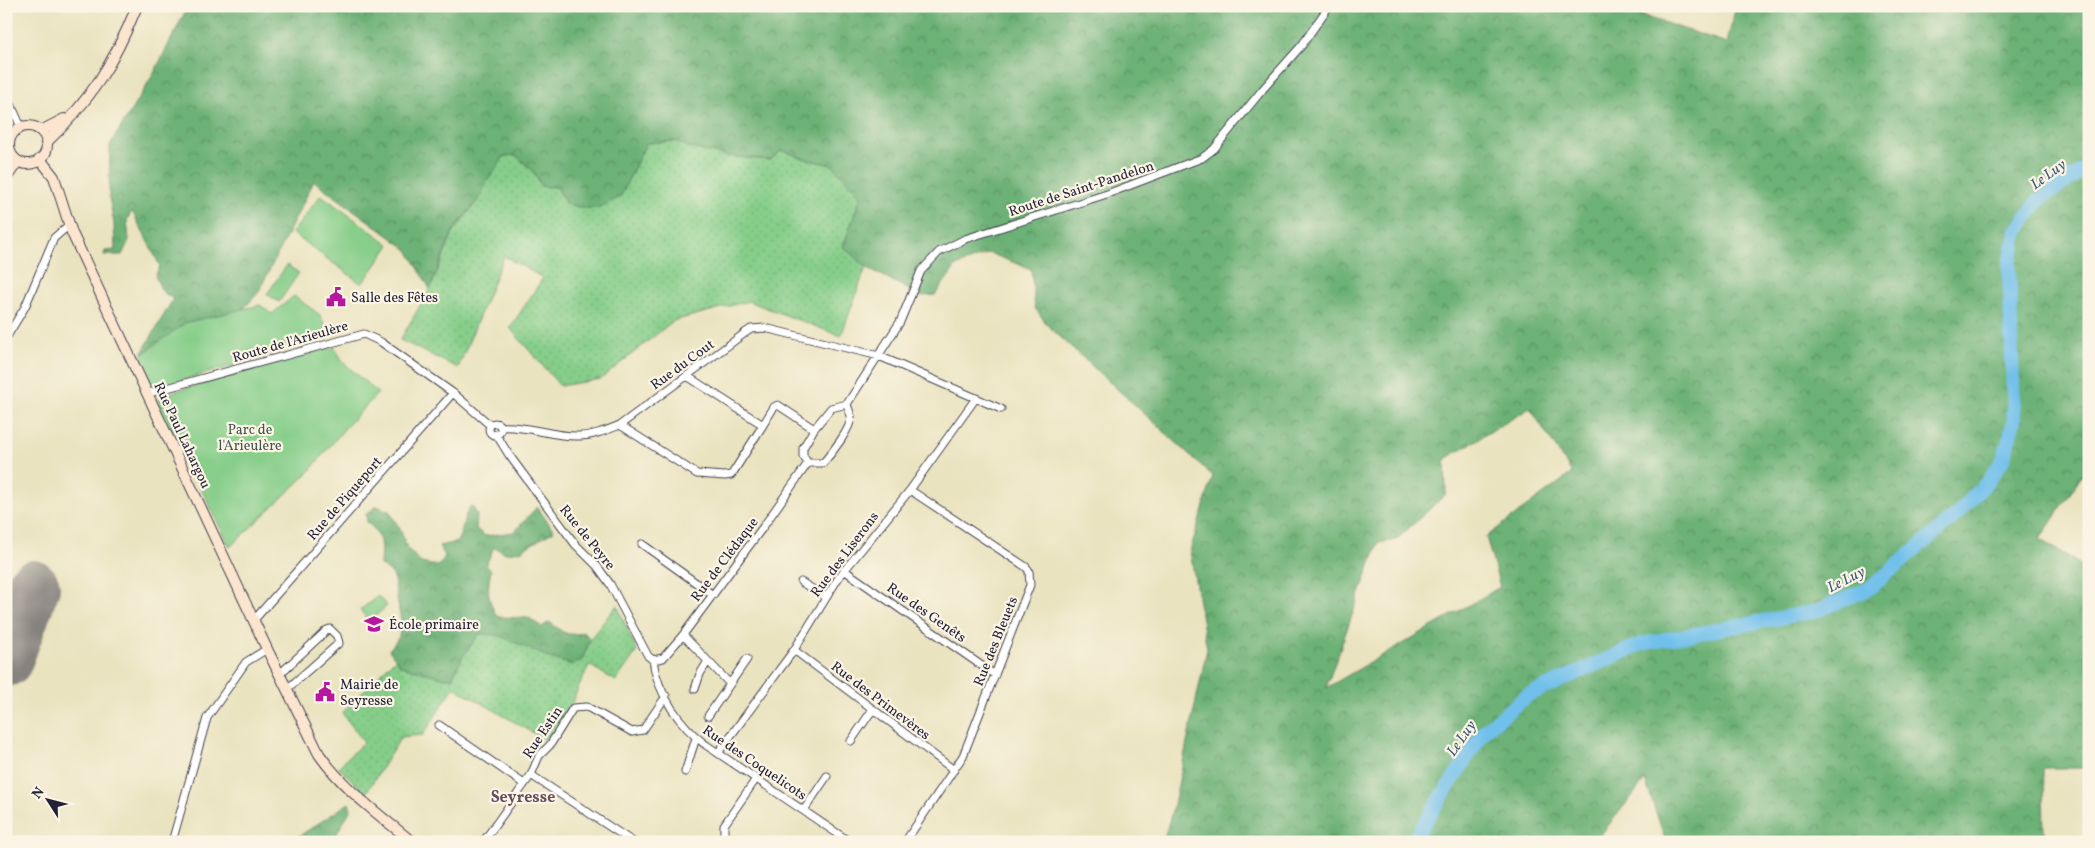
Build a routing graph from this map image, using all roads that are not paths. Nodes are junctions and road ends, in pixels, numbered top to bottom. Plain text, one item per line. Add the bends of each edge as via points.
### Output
1 (136, 6) edge
2 (1329, 6) edge
3 (6, 93) edge
4 (79, 107) junction
5 (21, 127) junction
6 (41, 131) junction
7 (46, 143) junction
8 (40, 159) junction
9 (18, 161) junction
10 (6, 178) edge
11 (70, 229) junction
12 (6, 338) edge
13 (878, 356) junction
14 (687, 376) junction
15 (453, 393) junction
16 (149, 394) junction
17 (976, 398) junction
18 (847, 404) junction
19 (1001, 409) dead end
20 (490, 425) junction
21 (620, 425) junction
22 (763, 425) junction
23 (501, 427) junction
24 (814, 429) junction
25 (496, 434) junction
26 (808, 464) junction
27 (910, 490) junction
28 (642, 544) dead end
29 (844, 570) junction
30 (801, 582) dead end
31 (713, 595) junction
32 (826, 597) junction
33 (254, 620) junction
34 (683, 635) junction
35 (267, 649) junction
36 (794, 650) junction
37 (747, 659) dead end
38 (653, 660) junction
39 (708, 661) junction
40 (279, 672) junction
41 (995, 675) junction
42 (730, 684) junction
43 (287, 689) junction
44 (695, 689) dead end
45 (666, 696) junction
46 (873, 709) junction
47 (708, 716) dead end
48 (439, 725) dead end
49 (696, 738) junction
50 (851, 741) dead end
51 (718, 753) junction
52 (954, 770) junction
53 (685, 772) dead end
54 (531, 775) junction
55 (827, 776) dead end
56 (756, 779) junction
57 (524, 784) junction
58 (804, 810) junction
59 (172, 842) edge
60 (412, 842) edge
61 (483, 842) edge
62 (633, 842) edge
63 (724, 842) edge
64 (850, 842) edge
65 (905, 842) edge

1 - 4 street via 114,58
2 - 13 street, Route de Saint-Pandelon via 1302,45 1214,149 1202,158 1107,194 965,240 940,252 921,271 900,322
3 - 5 street
4 - 6 street via 62,121
4 - 7 street
5 - 6 street via 32,126
5 - 9 street via 9,140 10,152
6 - 7 street
7 - 8 street
8 - 9 street via 30,164
8 - 11 street, Rue Paul Lahargou via 54,177
9 - 10 street
11 - 12 street via 54,238 26,307
11 - 16 street, Rue Paul Lahargou
13 - 14 street, Rue du Cout via 758,327
13 - 17 street, Rue du Cout
13 - 18 street
14 - 21 street, Rue du Cout
14 - 22 street
15 - 16 street, Route de l'Arieulère via 381,342 364,334
15 - 20 street, Rue de Peyre
15 - 33 street, Rue de Piqueport
16 - 33 street, Rue Paul Lahargou
17 - 19 street, Rue du Cout
17 - 27 street, Rue des Liserons
18 - 24 street via 830,408
18 - 26 street via 850,424 829,457 824,463
20 - 23 street via 496,423
20 - 25 street, Rue de Peyre via 491,433
21 - 22 street via 697,474 725,476 734,471
21 - 23 street, Rue du Cout via 580,436
22 - 24 street via 778,404
23 - 25 street
24 - 26 street via 803,448
25 - 38 street, Rue de Peyre via 575,544 610,584
26 - 31 street, Rue de Clédaque
27 - 29 street, Rue des Liserons
27 - 41 street, Rue des Bleuets via 1029,571 1030,585
28 - 31 street
29 - 32 street, Rue des Liserons
29 - 41 street, Rue des Genêts
30 - 32 street
31 - 34 street, Rue de Clédaque
32 - 36 street, Rue des Liserons
33 - 35 street, Rue Paul Lahargou
34 - 38 street, Rue de Clédaque via 663,658
34 - 39 street
35 - 40 street, Rue Paul Lahargou
35 - 59 street via 246,662 207,718
36 - 46 street, Rue des Primevères
36 - 51 street, Rue des Liserons
37 - 42 street
38 - 45 street, Rue des Coquelicots
39 - 42 street
39 - 44 street
40 - 43 street, Rue Paul Lahargou
40 - 43 street via 327,630 337,636 339,643
41 - 52 street, Rue des Bleuets via 963,756
42 - 47 street
43 - 60 street, Rue Paul Lahargou via 327,765
45 - 49 street, Rue des Coquelicots via 687,730
45 - 54 street, Rue Estin via 643,730 632,732 587,707 573,708 550,745 539,756
46 - 50 street
46 - 52 street, Rue des Primevères
48 - 57 street
49 - 51 street, Rue des Coquelicots
49 - 53 street
51 - 56 street, Rue des Coquelicots
52 - 65 street, Rue des Bleuets
54 - 57 street, Rue Estin
54 - 62 street
55 - 58 street
56 - 58 street, Rue des Coquelicots
56 - 63 street via 724,825
57 - 61 street, Rue Estin
58 - 64 street, Rue des Coquelicots

